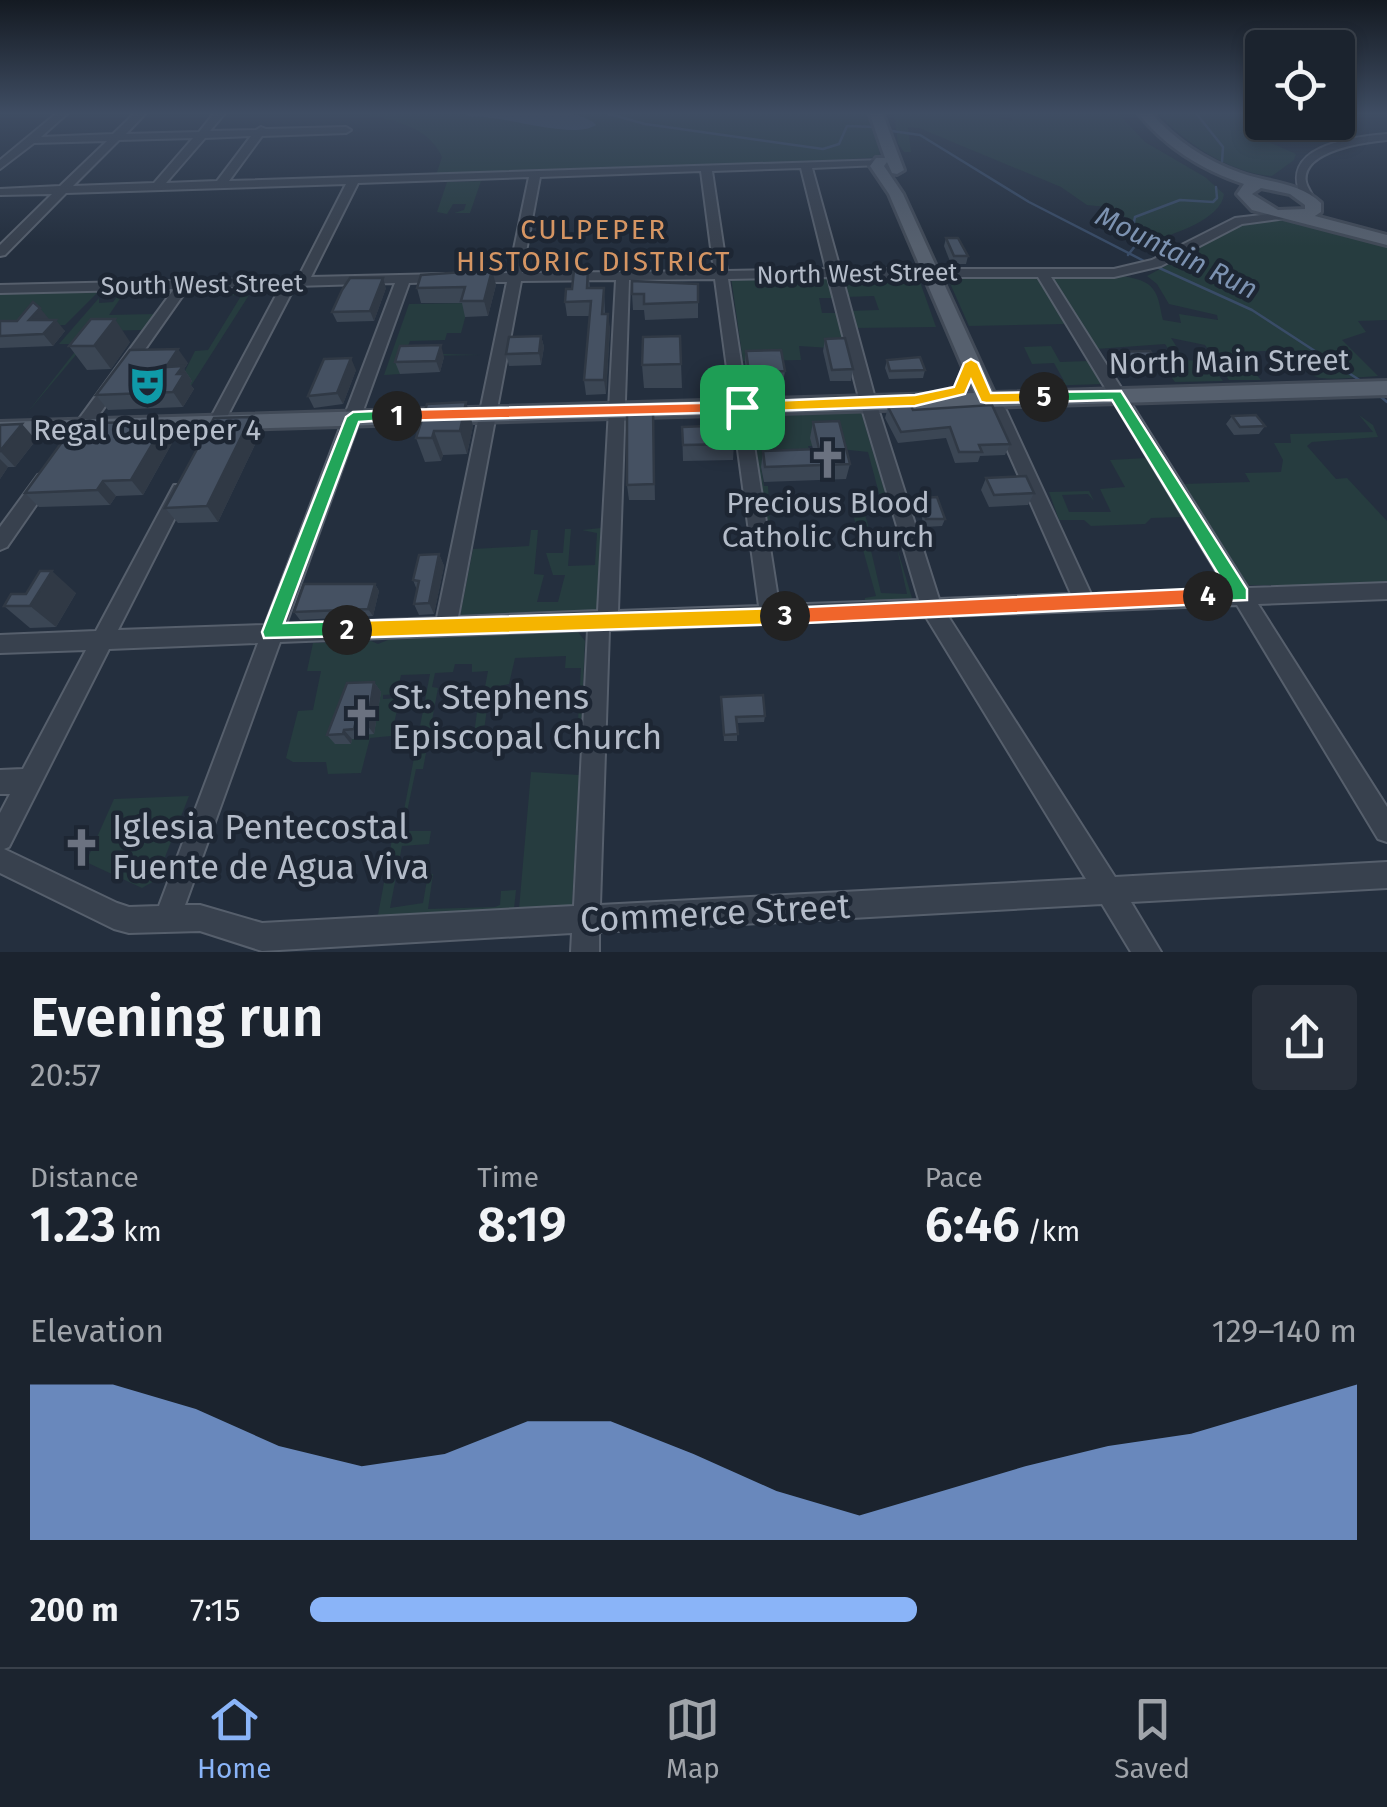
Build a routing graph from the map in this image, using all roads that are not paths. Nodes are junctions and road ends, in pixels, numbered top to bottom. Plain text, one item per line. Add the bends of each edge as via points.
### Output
1 (98, 156) edge
2 (183, 156) edge
3 (241, 156) edge
4 (886, 156) edge
5 (1181, 156) edge
6 (1197, 156) edge
7 (1315, 156) edge
8 (806, 167) junction
9 (886, 168) junction
10 (706, 170) junction
11 (535, 175) junction
12 (1300, 175) junction
13 (353, 182) junction
14 (1272, 185) junction
15 (220, 186) junction
16 (156, 188) junction
17 (62, 191) junction
18 (0, 192) edge
19 (1247, 198) junction
20 (1310, 200) junction
21 (1286, 215) junction
22 (1239, 220) junction
23 (1387, 232) edge
24 (1387, 240) edge
25 (0, 252) edge
26 (834, 272) junction
27 (930, 272) junction
28 (1042, 273) junction
29 (623, 274) junction
30 (723, 275) junction
31 (514, 276) junction
32 (404, 280) junction
33 (296, 282) junction
34 (184, 284) junction
35 (0, 289) edge
36 (971, 363) junction
37 (1387, 388) edge
38 (1116, 394) junction
39 (986, 398) junction
40 (915, 400) junction
41 (868, 402) junction
42 (742, 407) junction
43 (615, 409) junction
44 (487, 413) junction
45 (353, 417) junction
46 (216, 422) junction
47 (82, 426) junction
48 (0, 428) edge
49 (0, 542) edge
50 (1387, 591) edge
51 (1240, 594) junction
52 (1085, 603) junction
53 (932, 610) junction
54 (770, 617) junction
55 (602, 623) junction
56 (446, 626) junction
57 (271, 632) junction
58 (102, 640) junction
59 (0, 644) edge
60 (29, 781) junction
61 (0, 782) edge
62 (1387, 830) edge
63 (0, 838) edge
64 (0, 860) edge
65 (1387, 875) edge
66 (1108, 890) junction
67 (167, 919) junction
68 (586, 921) junction
69 (283, 944) edge
70 (585, 952) edge
71 (1148, 952) edge

1 - 17 street
2 - 16 street
3 - 15 street
4 - 9 main road
5 - 19 main road
6 - 14 main road via 1245,180
7 - 12 street
8 - 9 street
8 - 10 street
8 - 26 street
9 - 27 main road
10 - 11 street
10 - 30 street
11 - 13 street
11 - 31 street
12 - 14 street
12 - 20 street
13 - 15 street
13 - 33 street
14 - 19 main road via 1253,185
14 - 20 main road
15 - 16 street
16 - 17 street
17 - 18 street
17 - 25 street
19 - 21 main road
19 - 22 street, North West Street
20 - 21 main road via 1313,212
20 - 23 main road via 1334,216
21 - 22 street, North West Street
21 - 24 main road
22 - 28 street, North West Street via 1145,268
26 - 27 street, North West Street
26 - 30 street, North West Street
26 - 41 street
27 - 28 street, North West Street
27 - 36 main road
28 - 38 street
29 - 30 street, North West Street
29 - 31 street, North West Street
29 - 43 street
30 - 42 street
31 - 32 street, North West Street
31 - 44 street
32 - 33 street, South West Street
32 - 45 street
33 - 34 street, South West Street
33 - 46 street
34 - 35 street, South West Street
34 - 47 street
36 - 39 main road
36 - 40 main road via 960,390
37 - 38 main road, North Main Street
38 - 39 main road, North Main Street
38 - 51 street
39 - 40 main road, North Main Street
39 - 52 street via 998,410
40 - 41 main road, North Main Street
41 - 42 main road, North Main Street
41 - 53 street
42 - 43 main road, North Main Street
42 - 54 street
43 - 44 main road, North Main Street
43 - 55 street via 608,612
44 - 45 main road, North Main Street
44 - 56 street
45 - 46 main road, North Main Street
45 - 57 street
46 - 47 main road, North Main Street
46 - 58 street
47 - 48 main road, North Main Street
47 - 49 street
50 - 51 street
51 - 52 street
51 - 62 street
52 - 53 street
53 - 54 street
53 - 66 street
54 - 55 street
55 - 56 street
55 - 68 street
56 - 57 street
57 - 58 street
57 - 67 street
58 - 59 street
58 - 60 street
60 - 61 street
60 - 63 street
64 - 67 street, Commerce Street via 114,916
65 - 66 street, Commerce Street
66 - 68 street, Commerce Street
66 - 71 street
67 - 69 street, Commerce Street via 210,919
68 - 69 street, Commerce Street
68 - 70 street

